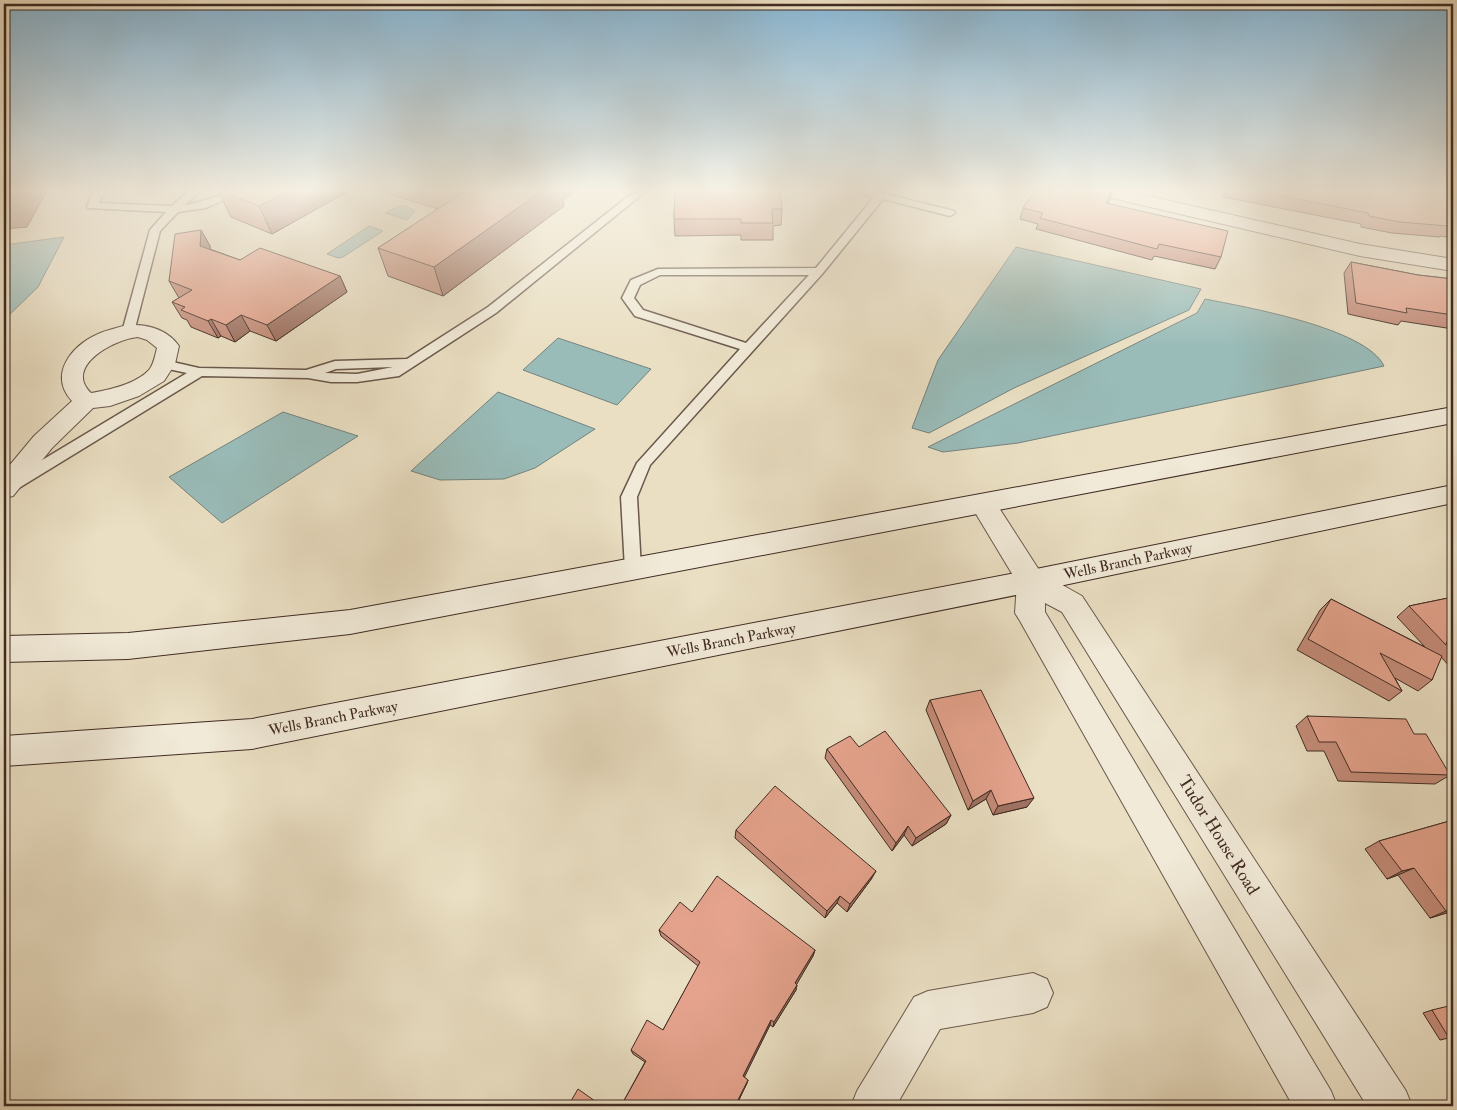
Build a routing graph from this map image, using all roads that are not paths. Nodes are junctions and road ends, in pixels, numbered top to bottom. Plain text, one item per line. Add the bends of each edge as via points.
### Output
1 (152, 243) edge
2 (576, 243) edge
3 (842, 243) edge
4 (1333, 243) edge
5 (1453, 265) edge
6 (819, 271) junction
7 (128, 332) junction
8 (749, 348) junction
9 (164, 364) junction
10 (199, 372) junction
11 (86, 401) junction
12 (1453, 415) edge
13 (4, 490) edge
14 (1453, 494) edge
15 (983, 504) junction
16 (633, 569) junction
17 (1031, 581) junction
18 (4, 649) edge
19 (4, 751) edge
20 (1033, 993) dead end
21 (872, 1106) edge
22 (1316, 1106) edge
23 (1391, 1106) edge

1 - 7 lane
2 - 10 lane via 492,310 394,373 331,378 308,374
3 - 6 lane
4 - 5 main road
6 - 8 lane
6 - 8 lane via 658,272 635,283 628,298 639,313
7 - 9 main road via 155,335 168,346
7 - 11 main road via 95,343 79,360 72,373 74,388
8 - 16 lane via 644,463 629,497
9 - 10 lane
9 - 11 main road via 156,376 131,391
10 - 13 lane
11 - 13 main road via 43,442
12 - 15 main road
14 - 17 main road, Wells Branch Parkway
15 - 16 main road
15 - 17 main road, Tudor House Road
16 - 18 main road via 350,622 128,646
17 - 19 main road, Wells Branch Parkway via 252,734
17 - 22 main road via 1030,613
17 - 23 main road, Tudor House Road via 1072,604
20 - 21 main road via 928,1011

